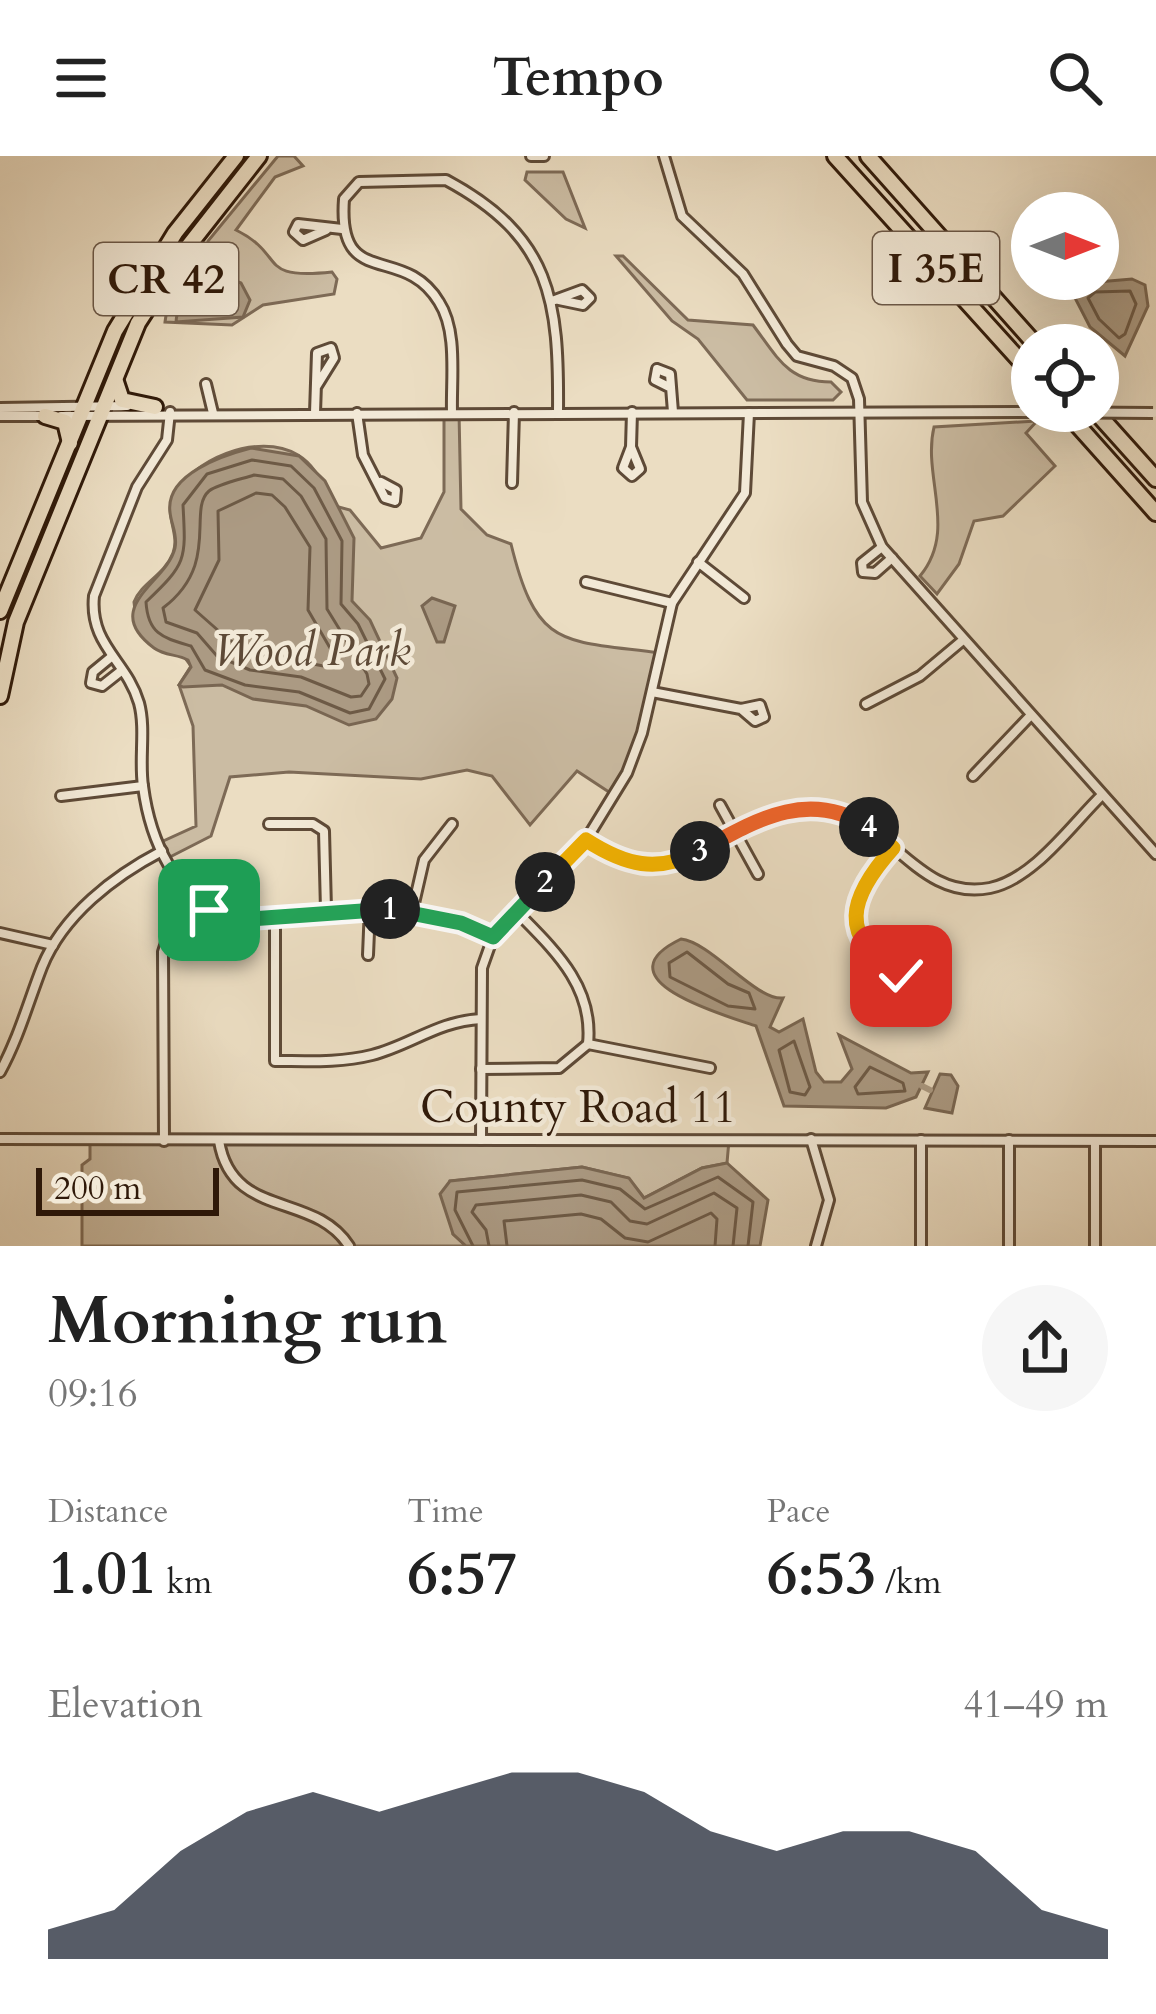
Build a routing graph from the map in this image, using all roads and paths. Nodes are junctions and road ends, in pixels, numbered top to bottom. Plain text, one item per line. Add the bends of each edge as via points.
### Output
1 (236, 156) edge
2 (259, 156) edge
3 (531, 156) edge
4 (544, 156) edge
5 (664, 156) edge
6 (868, 156) edge
7 (878, 156) edge
8 (837, 158) edge
9 (342, 229) junction
10 (934, 229) junction
11 (326, 230) dead end
12 (1018, 324) edge
13 (1011, 351) edge
14 (118, 372) junction
15 (206, 384) dead end
16 (316, 387) junction
17 (671, 388) dead end
18 (162, 409) junction
19 (84, 411) junction
20 (101, 411) junction
21 (0, 412) edge
22 (452, 412) junction
23 (514, 412) junction
24 (558, 412) junction
25 (632, 412) junction
26 (673, 412) junction
27 (858, 412) junction
28 (213, 413) junction
29 (315, 413) junction
30 (357, 413) junction
31 (749, 413) junction
32 (1154, 413) edge
33 (45, 416) junction
34 (1084, 432) edge
35 (1114, 432) edge
36 (69, 446) junction
37 (631, 447) dead end
38 (1156, 479) edge
39 (382, 482) dead end
40 (512, 483) dead end
41 (1156, 513) edge
42 (882, 547) junction
43 (892, 558) junction
44 (698, 562) junction
45 (586, 582) dead end
46 (744, 598) dead end
47 (672, 603) junction
48 (0, 611) edge
49 (963, 640) junction
50 (111, 658) junction
51 (121, 671) junction
52 (652, 692) junction
53 (0, 696) edge
54 (866, 704) dead end
55 (741, 710) dead end
56 (1031, 716) junction
57 (973, 776) dead end
58 (143, 786) junction
59 (1102, 795) junction
60 (61, 796) dead end
61 (720, 806) dead end
62 (269, 824) dead end
63 (452, 824) dead end
64 (1156, 831) edge
65 (735, 832) junction
66 (586, 840) junction
67 (1145, 842) junction
68 (893, 848) junction
69 (162, 851) junction
70 (1156, 853) edge
71 (758, 874) dead end
72 (193, 898) junction
73 (370, 907) junction
74 (326, 910) junction
75 (515, 910) junction
76 (412, 912) junction
77 (275, 916) junction
78 (0, 933) edge
79 (493, 937) junction
80 (52, 945) junction
81 (368, 956) dead end
82 (930, 983) dead end
83 (481, 1019) junction
84 (588, 1044) junction
85 (710, 1068) dead end
86 (481, 1069) junction
87 (0, 1072) edge
88 (0, 1139) edge
89 (811, 1139) junction
90 (219, 1140) junction
91 (481, 1140) junction
92 (921, 1140) junction
93 (164, 1141) junction
94 (1009, 1141) junction
95 (1095, 1141) junction
96 (1156, 1141) edge
97 (349, 1246) edge
98 (816, 1246) edge
99 (921, 1246) edge
100 (1009, 1246) edge
101 (1096, 1246) edge

1 - 19 highway, CR 42 via 149,274
2 - 14 highway, CR 42 via 138,322
3 - 4 street
5 - 27 street via 682,216 743,274 797,356 851,378
6 - 10 highway, I 35E
7 - 10 highway
8 - 13 highway, I 35E
9 - 11 street
9 - 22 street via 353,253 413,276 439,301 449,329
9 - 24 street via 344,199 359,182 446,180 528,245 555,301
10 - 12 highway, I 35E
14 - 18 highway via 122,400
14 - 20 highway, CR 42
15 - 28 street
16 - 16 street via 334,358 331,348 317,352
16 - 29 street
17 - 26 street
18 - 20 street
18 - 20 street
18 - 28 street
18 - 50 street via 167,440 137,487 94,596 95,631
19 - 20 street
19 - 21 street
19 - 33 street
19 - 36 highway, CR 42
20 - 53 highway, CR 42 via 16,622
21 - 33 street
22 - 23 street
22 - 30 street
23 - 24 street
23 - 40 street
24 - 25 street
25 - 26 street
25 - 37 street
26 - 31 street
27 - 31 street
27 - 32 street, bridge
27 - 42 street via 862,502
28 - 29 street
29 - 30 street
30 - 39 street via 363,455
31 - 44 street via 745,494
33 - 36 highway via 64,422
34 - 41 highway
35 - 38 highway
36 - 48 highway, CR 42
42 - 43 street
42 - 43 street via 862,563 863,572 875,573
43 - 49 street
44 - 46 street
44 - 47 street
45 - 47 street
47 - 52 street
49 - 54 street via 920,676
49 - 56 street
50 - 51 street
50 - 51 street via 91,683 102,686
51 - 58 street via 140,706
52 - 55 street
52 - 66 street via 627,772
56 - 57 street
56 - 59 street
58 - 60 street
58 - 69 street
59 - 67 street
59 - 68 street via 1024,871 992,887 941,884
61 - 65 street
62 - 74 street via 324,831
63 - 76 street via 424,860
64 - 67 street
65 - 66 street via 654,866 618,860
65 - 68 street via 777,812 819,807 856,818
65 - 71 street
66 - 75 street
67 - 70 street
68 - 82 street via 860,889 857,930 880,963
69 - 72 street
69 - 80 street via 111,883
72 - 77 street via 229,917
72 - 93 street via 163,952
73 - 74 street
73 - 76 street
73 - 81 street
74 - 77 street
75 - 79 street
75 - 84 street via 574,976 590,1019
76 - 79 street
77 - 83 street via 275,1061 377,1054 436,1026
78 - 80 street
79 - 83 street via 482,968
80 - 87 street
83 - 86 street
84 - 85 street
84 - 86 street via 559,1068
86 - 91 street
88 - 93 street, County Road 11
89 - 91 street, County Road 11
89 - 92 street, County Road 11
89 - 98 street via 829,1200
90 - 91 street, County Road 11
90 - 93 street, County Road 11
90 - 97 street via 237,1185 332,1228
92 - 94 street, County Road 11
92 - 99 street
94 - 95 street, County Road 11
94 - 100 street
95 - 96 street, County Road 11
95 - 101 street

